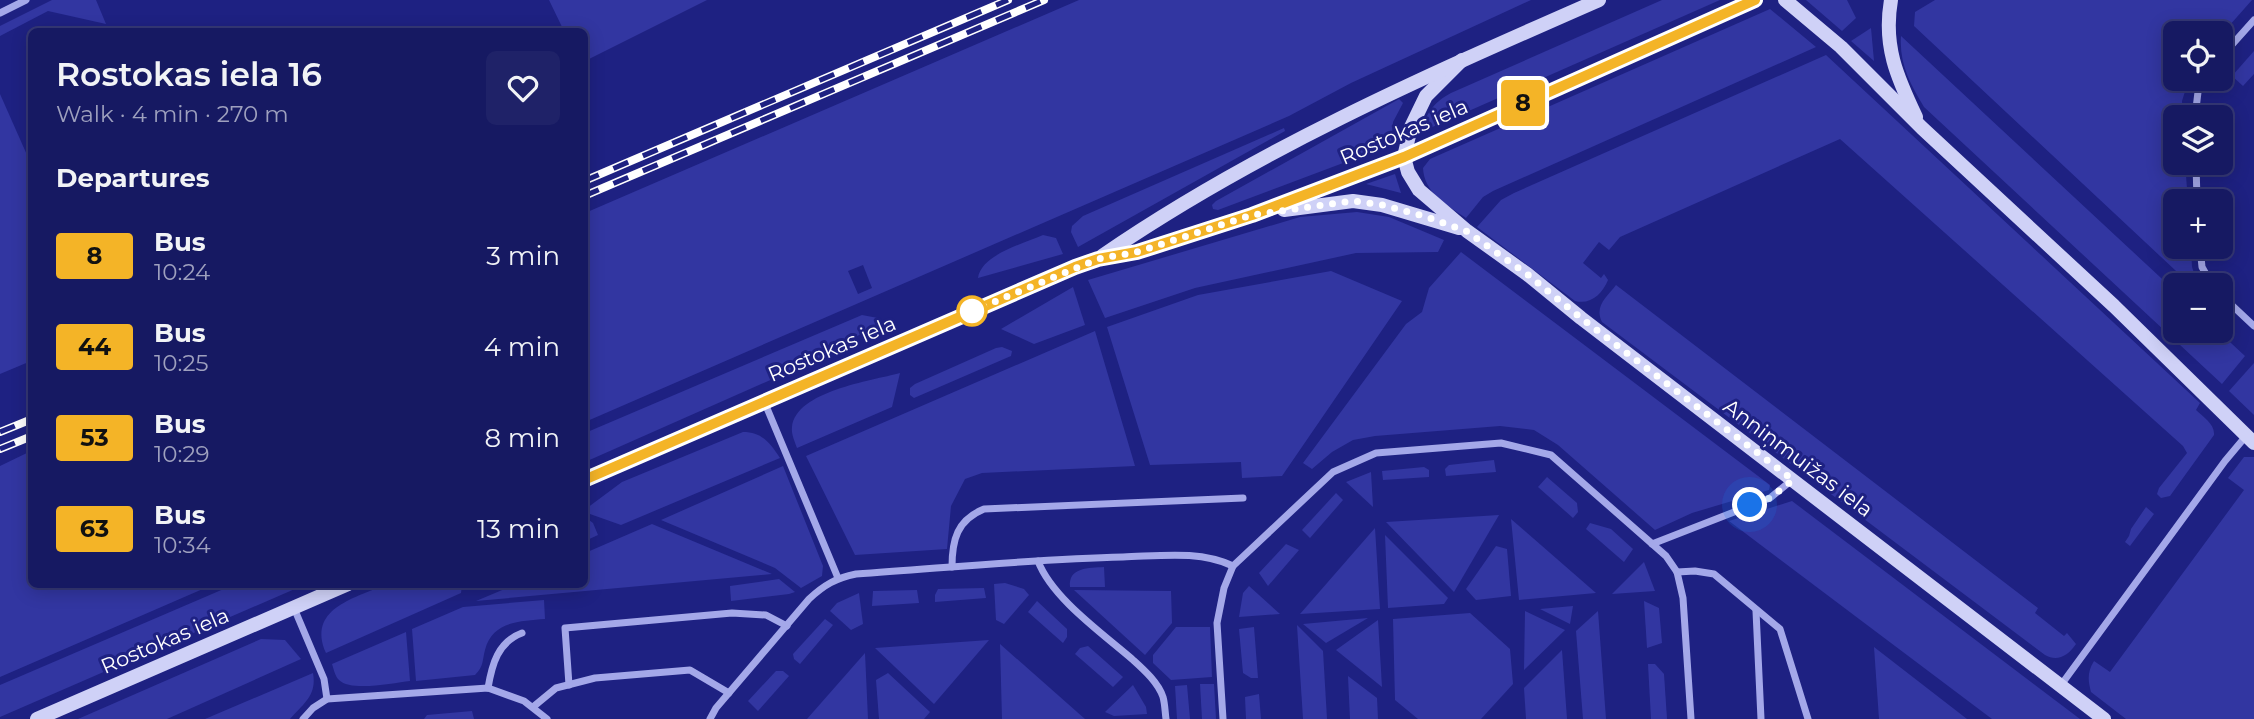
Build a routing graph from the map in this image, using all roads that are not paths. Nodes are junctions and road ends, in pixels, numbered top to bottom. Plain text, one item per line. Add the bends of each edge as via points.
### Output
1 (26, 0) edge
2 (1599, 0) edge
3 (1755, 0) edge
4 (1785, 0) edge
5 (1891, 0) edge
6 (0, 13) edge
7 (2254, 20) edge
8 (2233, 44) edge
9 (1462, 60) junction
10 (1922, 128) junction
11 (1404, 157) junction
12 (1252, 215) junction
13 (1466, 231) junction
14 (1098, 259) junction
15 (2233, 306) edge
16 (2254, 326) edge
17 (764, 401) junction
18 (2250, 440) edge
19 (588, 478) edge
20 (1793, 480) junction
21 (1243, 498) dead end
22 (1652, 544) junction
23 (1038, 561) junction
24 (1234, 566) junction
25 (952, 567) junction
26 (1676, 572) junction
27 (838, 578) junction
28 (339, 588) edge
29 (294, 608) junction
30 (1756, 611) junction
31 (787, 626) junction
32 (522, 633) dead end
33 (569, 685) junction
34 (2060, 685) junction
35 (488, 688) junction
36 (729, 693) junction
37 (327, 699) junction
38 (533, 707) junction
39 (37, 719) edge
40 (303, 719) edge
41 (547, 719) edge
42 (710, 719) edge
43 (1166, 719) edge
44 (1223, 719) edge
45 (1691, 719) edge
46 (1761, 719) edge
47 (1808, 719) edge
48 (2104, 719) edge

1 - 6 street
2 - 9 street, Rostokas iela
3 - 11 street, Rostokas iela
4 - 10 street via 1841,47
5 - 10 street via 1887,25 1891,53
7 - 8 street
9 - 11 street via 1426,96 1411,127
9 - 14 street, Rostokas iela via 1304,136 1144,227
10 - 18 street
11 - 12 street, Rostokas iela
11 - 13 street, Anniņmuižas iela via 1419,190
12 - 13 street, Anniņmuižas iela via 1353,201 1382,205
12 - 14 street, Rostokas iela via 1137,252
13 - 20 street, Anniņmuižas iela
14 - 17 street, Rostokas iela
15 - 16 street
17 - 19 street, Rostokas iela
17 - 27 street
18 - 34 street via 2225,461
20 - 22 street via 1770,498
20 - 34 street, Anniņmuižas iela
21 - 25 street via 984,509 958,530
22 - 24 street via 1551,455 1501,443 1376,453 1333,472
22 - 26 street
23 - 24 street via 1198,556
23 - 25 street
23 - 43 street via 1059,594 1140,666 1162,696
24 - 44 street via 1217,623
25 - 27 street
26 - 30 street via 1714,574
26 - 45 street via 1683,598
27 - 31 street via 820,589
28 - 29 street, Rostokas iela
29 - 37 street via 319,664
29 - 39 street, Rostokas iela
30 - 46 street
30 - 47 street via 1780,629
31 - 33 street via 766,615 732,613 565,628
31 - 36 street
32 - 35 street via 501,648
33 - 36 street via 595,678 690,670
33 - 38 street via 555,688
34 - 48 street, Anniņmuižas iela
35 - 37 street
35 - 38 street
36 - 42 street
37 - 40 street
38 - 41 street

